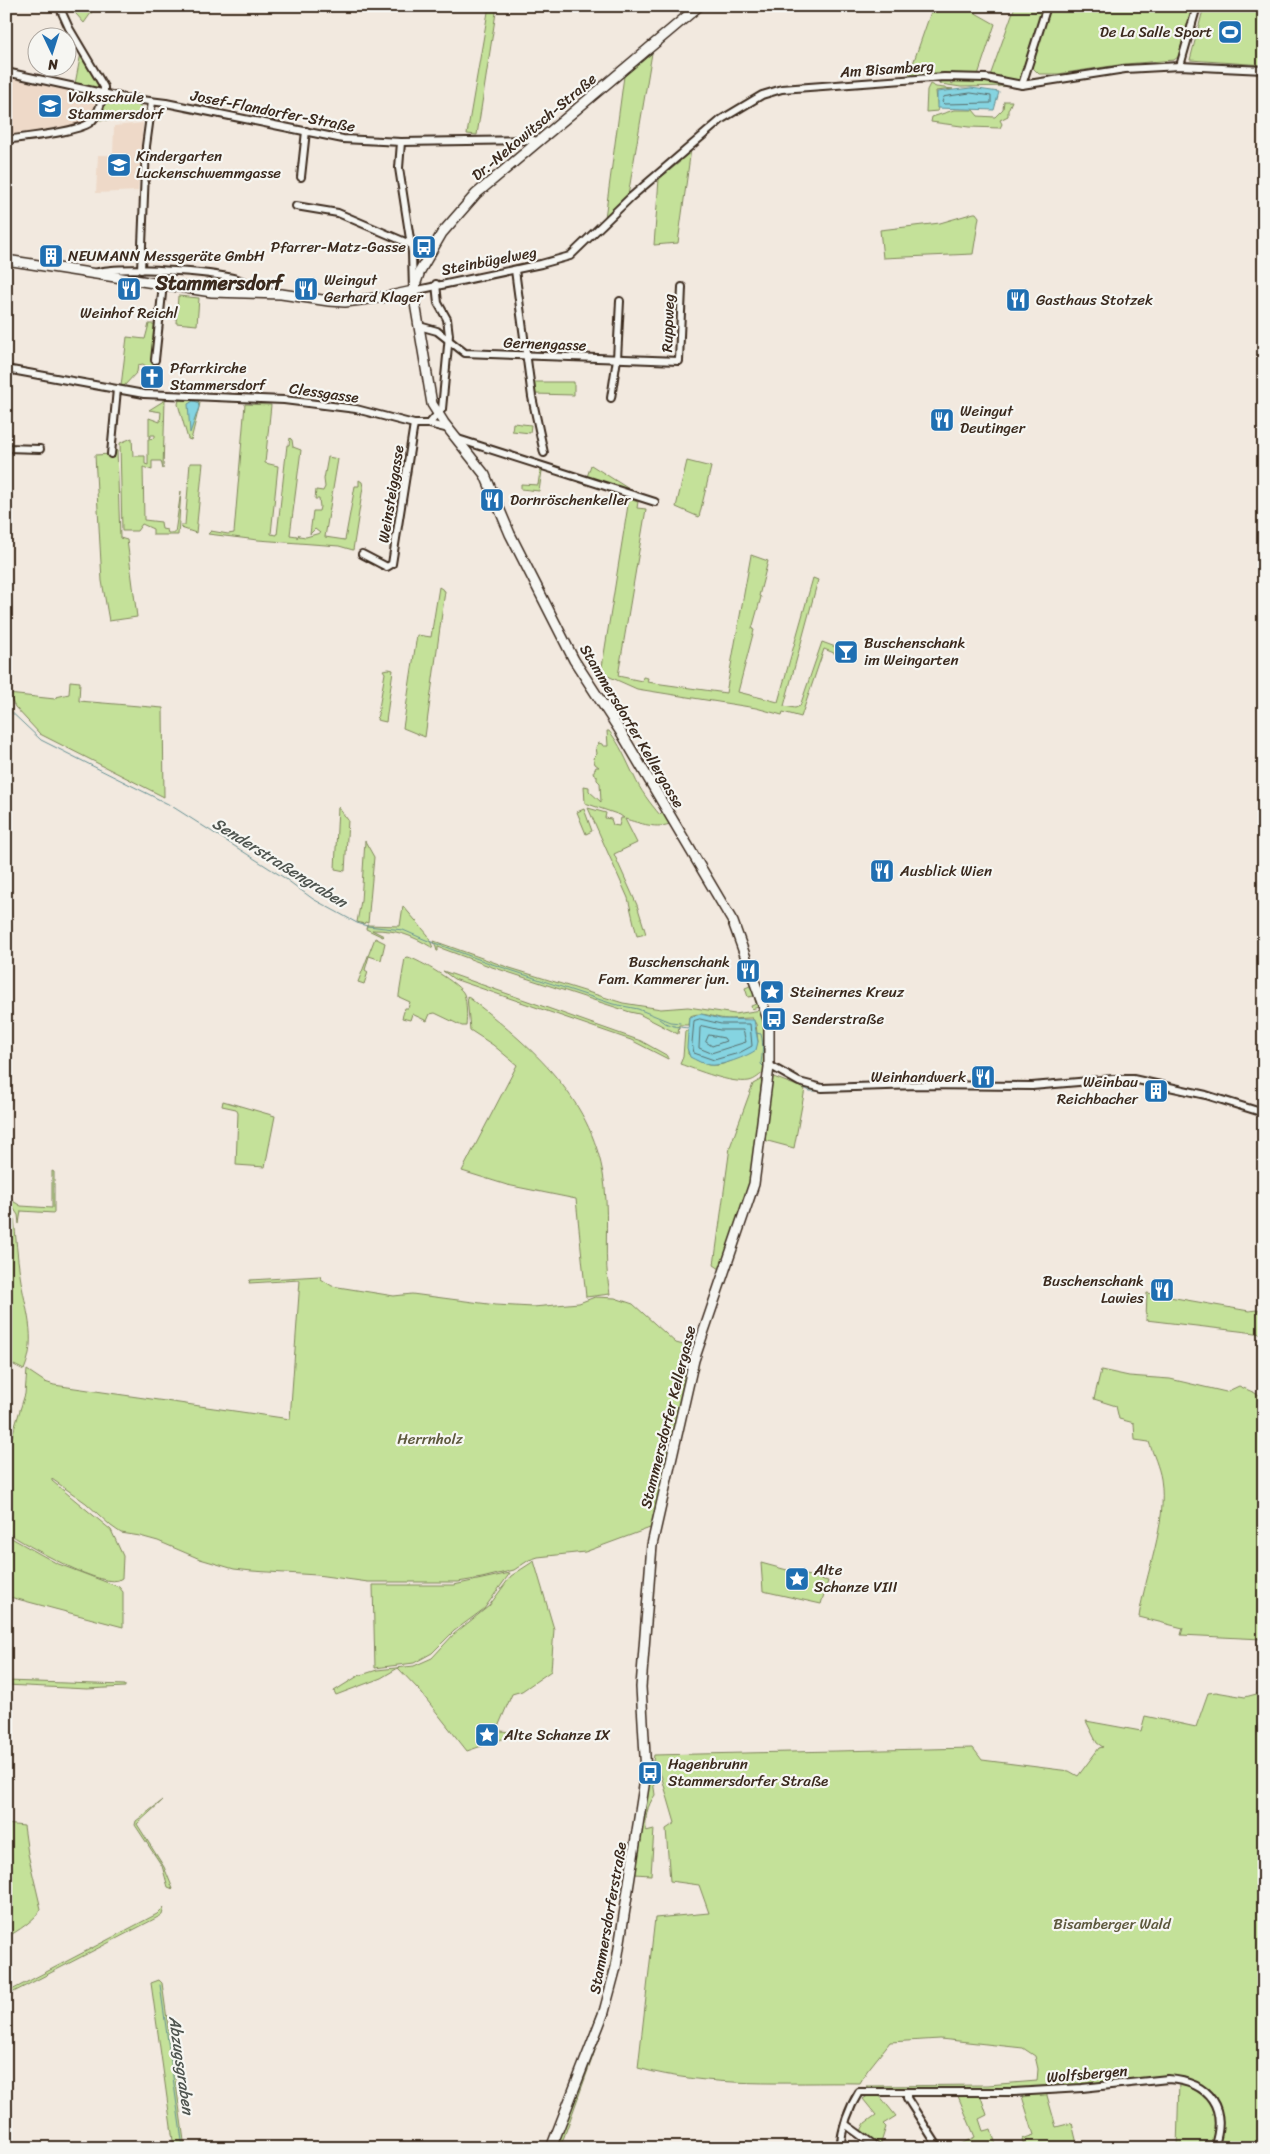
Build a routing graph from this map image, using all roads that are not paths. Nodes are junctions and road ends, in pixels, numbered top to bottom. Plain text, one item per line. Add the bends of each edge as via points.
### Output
1 (59, 6) edge
2 (699, 6) edge
3 (1047, 6) edge
4 (1197, 6) edge
5 (1180, 66) junction
6 (1264, 70) edge
7 (6, 72) edge
8 (1022, 85) junction
9 (104, 93) junction
10 (152, 102) junction
11 (306, 131) junction
12 (6, 140) edge
13 (401, 142) junction
14 (537, 142) junction
15 (301, 177) dead end
16 (296, 206) dead end
17 (411, 248) junction
18 (430, 254) junction
19 (570, 256) joint
20 (6, 260) edge
21 (141, 270) junction
22 (515, 270) junction
23 (90, 274) junction
24 (163, 284) junction
25 (436, 284) junction
26 (682, 287) dead end
27 (413, 290) junction
28 (267, 294) junction
29 (620, 301) dead end
30 (419, 326) junction
31 (448, 340) junction
32 (527, 356) junction
33 (617, 359) junction
34 (155, 360) dead end
35 (679, 361) joint
36 (6, 369) edge
37 (117, 389) junction
38 (611, 398) dead end
39 (437, 413) junction
40 (414, 424) junction
41 (429, 424) junction
42 (449, 429) junction
43 (458, 439) junction
44 (6, 448) edge
45 (40, 449) dead end
46 (544, 452) dead end
47 (110, 454) dead end
48 (655, 502) dead end
49 (362, 554) dead end
50 (769, 1069) junction
51 (1264, 1112) edge
52 (645, 1744) joint
53 (907, 2092) junction
54 (845, 2124) junction
55 (551, 2148) edge
56 (840, 2148) edge
57 (878, 2148) edge
58 (939, 2148) edge
59 (1214, 2148) edge

1 - 9 street via 104,87
2 - 14 street, Dr.-Nekowitsch-Straße
3 - 8 street
4 - 5 street
5 - 6 street, Am Bisamberg
5 - 8 street, Am Bisamberg via 1125,69
7 - 9 street, Josef-Flandorfer-Straße
8 - 19 street, Am Bisamberg via 986,78 944,77 782,89 762,95 695,140
9 - 10 street, Josef-Flandorfer-Straße
9 - 12 street via 89,124
10 - 11 street, Josef-Flandorfer-Straße
10 - 21 street via 146,146
11 - 13 street, Josef-Flandorfer-Straße via 359,141
11 - 15 street
13 - 14 street, Josef-Flandorfer-Straße
13 - 17 street via 399,168
14 - 18 street, Dr.-Nekowitsch-Straße via 476,194 442,233
16 - 17 street via 338,213
17 - 18 street
17 - 27 street
18 - 27 street, Dr.-Nekowitsch-Straße
19 - 22 street, Steinbügelweg
20 - 23 street
21 - 23 street via 104,270
21 - 28 street via 216,275 240,280
22 - 25 street, Steinbügelweg
22 - 32 street
23 - 24 street
24 - 28 street
24 - 34 street
25 - 27 street, Steinbügelweg
25 - 31 street via 438,306 448,324
26 - 35 street, Ruppweg
27 - 28 street via 345,302
27 - 30 street, Stammersdorfer Kellergasse
29 - 33 street
30 - 31 street, Gernengasse via 433,329
30 - 39 street, Stammersdorfer Kellergasse via 432,404
31 - 32 street, Gernengasse via 465,353
31 - 39 street via 442,409
32 - 33 street, Gernengasse
32 - 46 street
33 - 35 street, Gernengasse
33 - 38 street
36 - 37 street, Clessgasse
37 - 40 street, Clessgasse via 174,396 284,400 356,409
37 - 47 street
39 - 41 street
39 - 42 street, Stammersdorfer Kellergasse
40 - 41 street, Clessgasse
40 - 49 street, Weinsteiggasse via 390,567
41 - 42 street, Clessgasse
42 - 43 street, Stammersdorfer Kellergasse
43 - 48 street
43 - 50 street, Stammersdorfer Kellergasse via 492,486 510,534 574,660 617,726 733,922 769,1020
44 - 45 street
50 - 51 street via 822,1088 879,1085 1051,1086 1133,1079
50 - 52 street, Stammersdorfer Kellergasse via 754,1184 694,1360 652,1545 641,1687
52 - 55 street, Stammersdorferstraße via 644,1790 612,1981 604,2012
53 - 54 street, Wolfsbergen via 859,2092
53 - 58 street via 907,2098
53 - 59 street, Wolfsbergen via 1014,2092 1156,2079 1177,2080 1196,2086 1218,2108 1219,2126
54 - 56 street, Wolfsbergen
54 - 57 street

